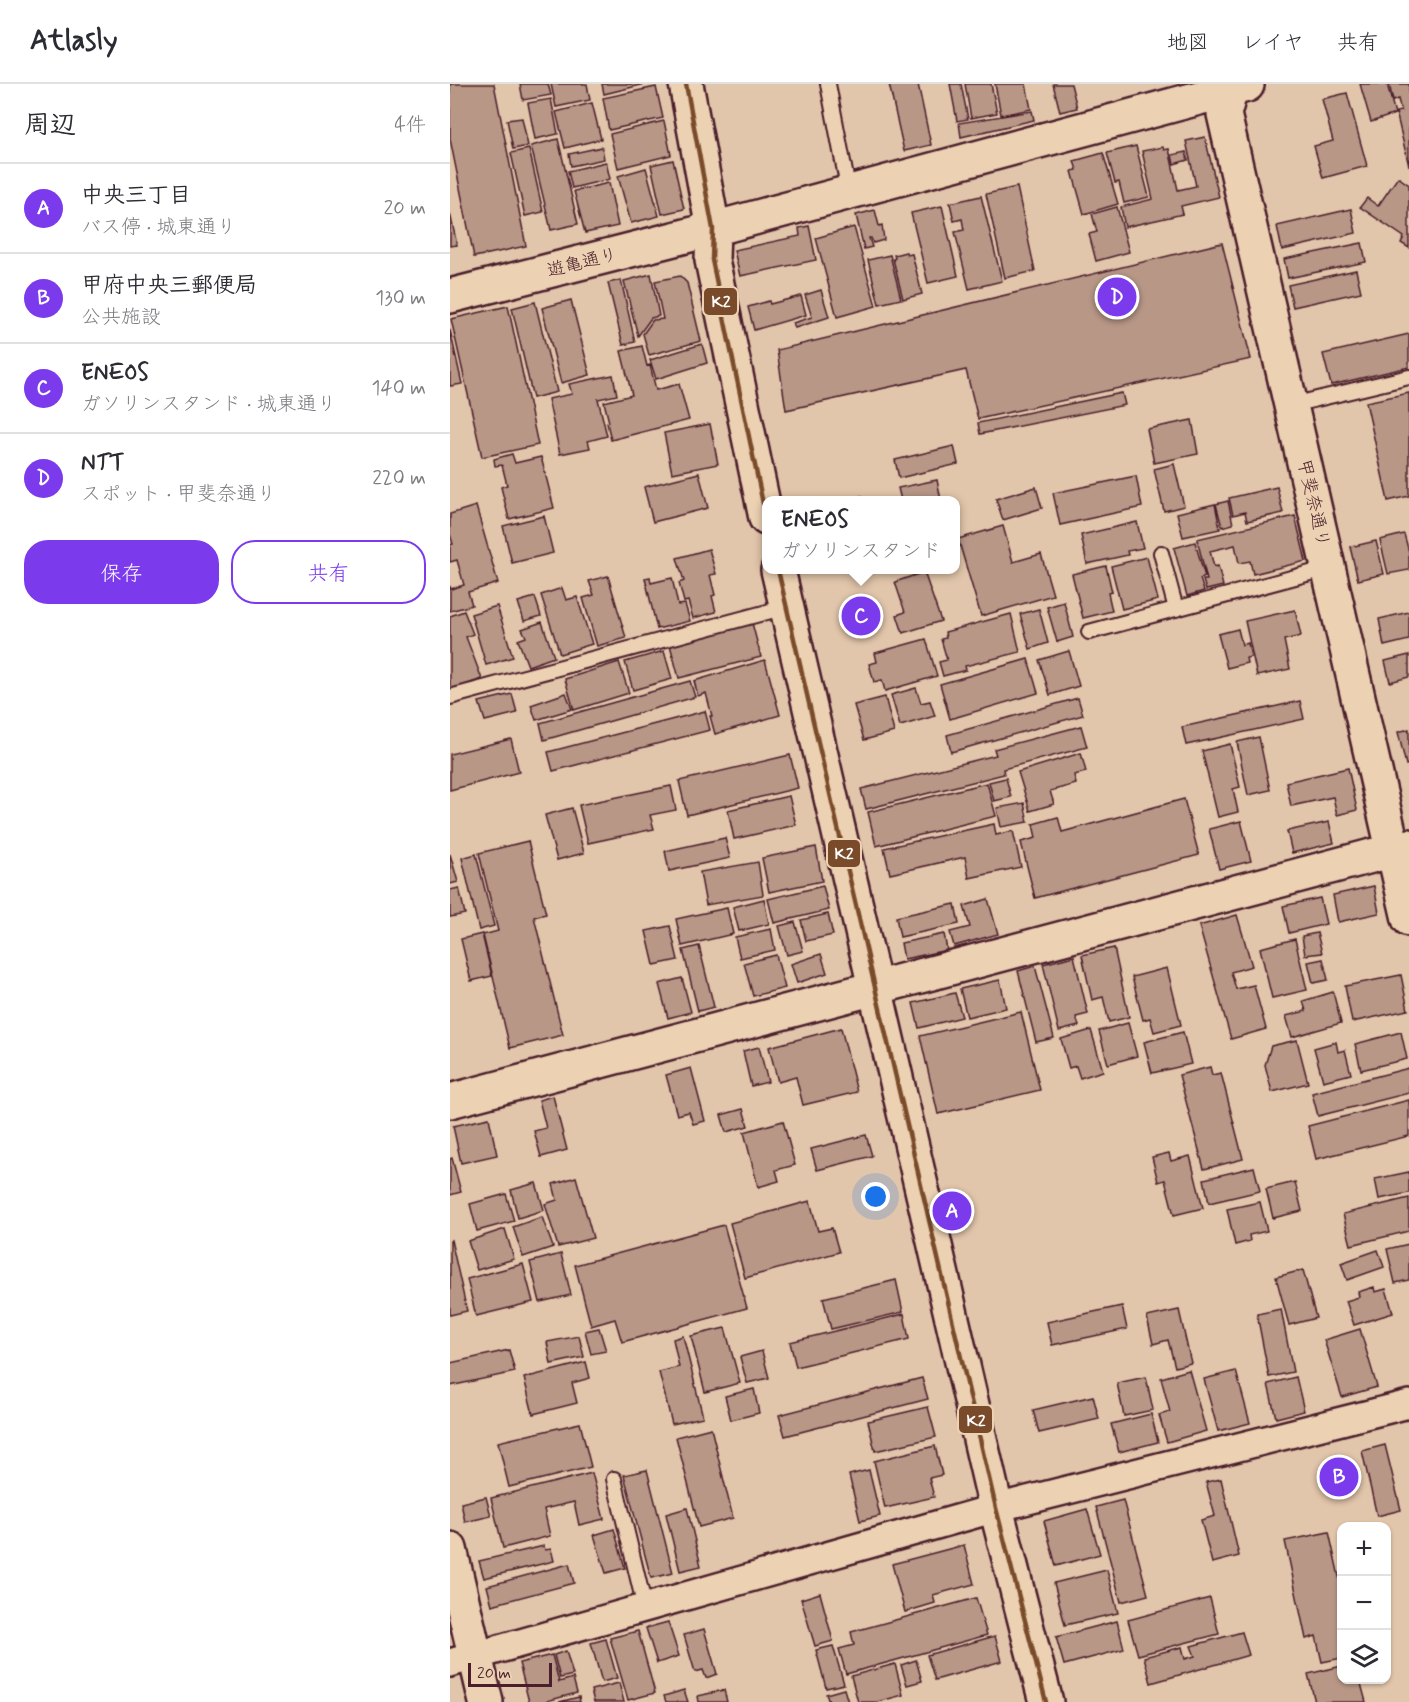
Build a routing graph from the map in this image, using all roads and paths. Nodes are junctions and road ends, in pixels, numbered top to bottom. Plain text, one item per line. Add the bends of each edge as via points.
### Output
1 (686, 84) edge
2 (828, 84) edge
3 (1237, 86) edge
4 (849, 193) junction
5 (713, 230) junction
6 (450, 296) edge
7 (1409, 377) edge
8 (1292, 405) junction
9 (762, 499) edge
10 (1161, 553) dead end
11 (1329, 568) junction
12 (778, 574) edge
13 (786, 607) junction
14 (1176, 609) junction
15 (1089, 632) dead end
16 (450, 697) edge
17 (1401, 849) edge
18 (1409, 919) edge
19 (875, 988) junction
20 (450, 1101) edge
21 (1409, 1404) edge
22 (614, 1479) dead end
23 (996, 1508) junction
24 (450, 1549) edge
25 (645, 1608) junction
26 (462, 1660) edge
27 (486, 1702) edge
28 (1046, 1702) edge

1 - 5 main road
2 - 4 lane
3 - 4 main road, 遊亀通り
3 - 8 main road, 甲斐奈通り via 1224,114
4 - 5 main road, 遊亀通り
5 - 6 main road, 遊亀通り
5 - 9 main road via 713,270
7 - 8 lane
8 - 11 main road, 甲斐奈通り
10 - 14 lane
11 - 14 lane
11 - 17 main road, 甲斐奈通り
12 - 13 main road
13 - 16 lane
13 - 19 main road
14 - 15 lane
17 - 18 main road, 甲斐奈通り
17 - 19 main road
19 - 20 main road
19 - 23 main road
21 - 23 street
22 - 25 lane
23 - 25 street
23 - 28 main road
24 - 26 main road
25 - 26 street
26 - 27 main road

